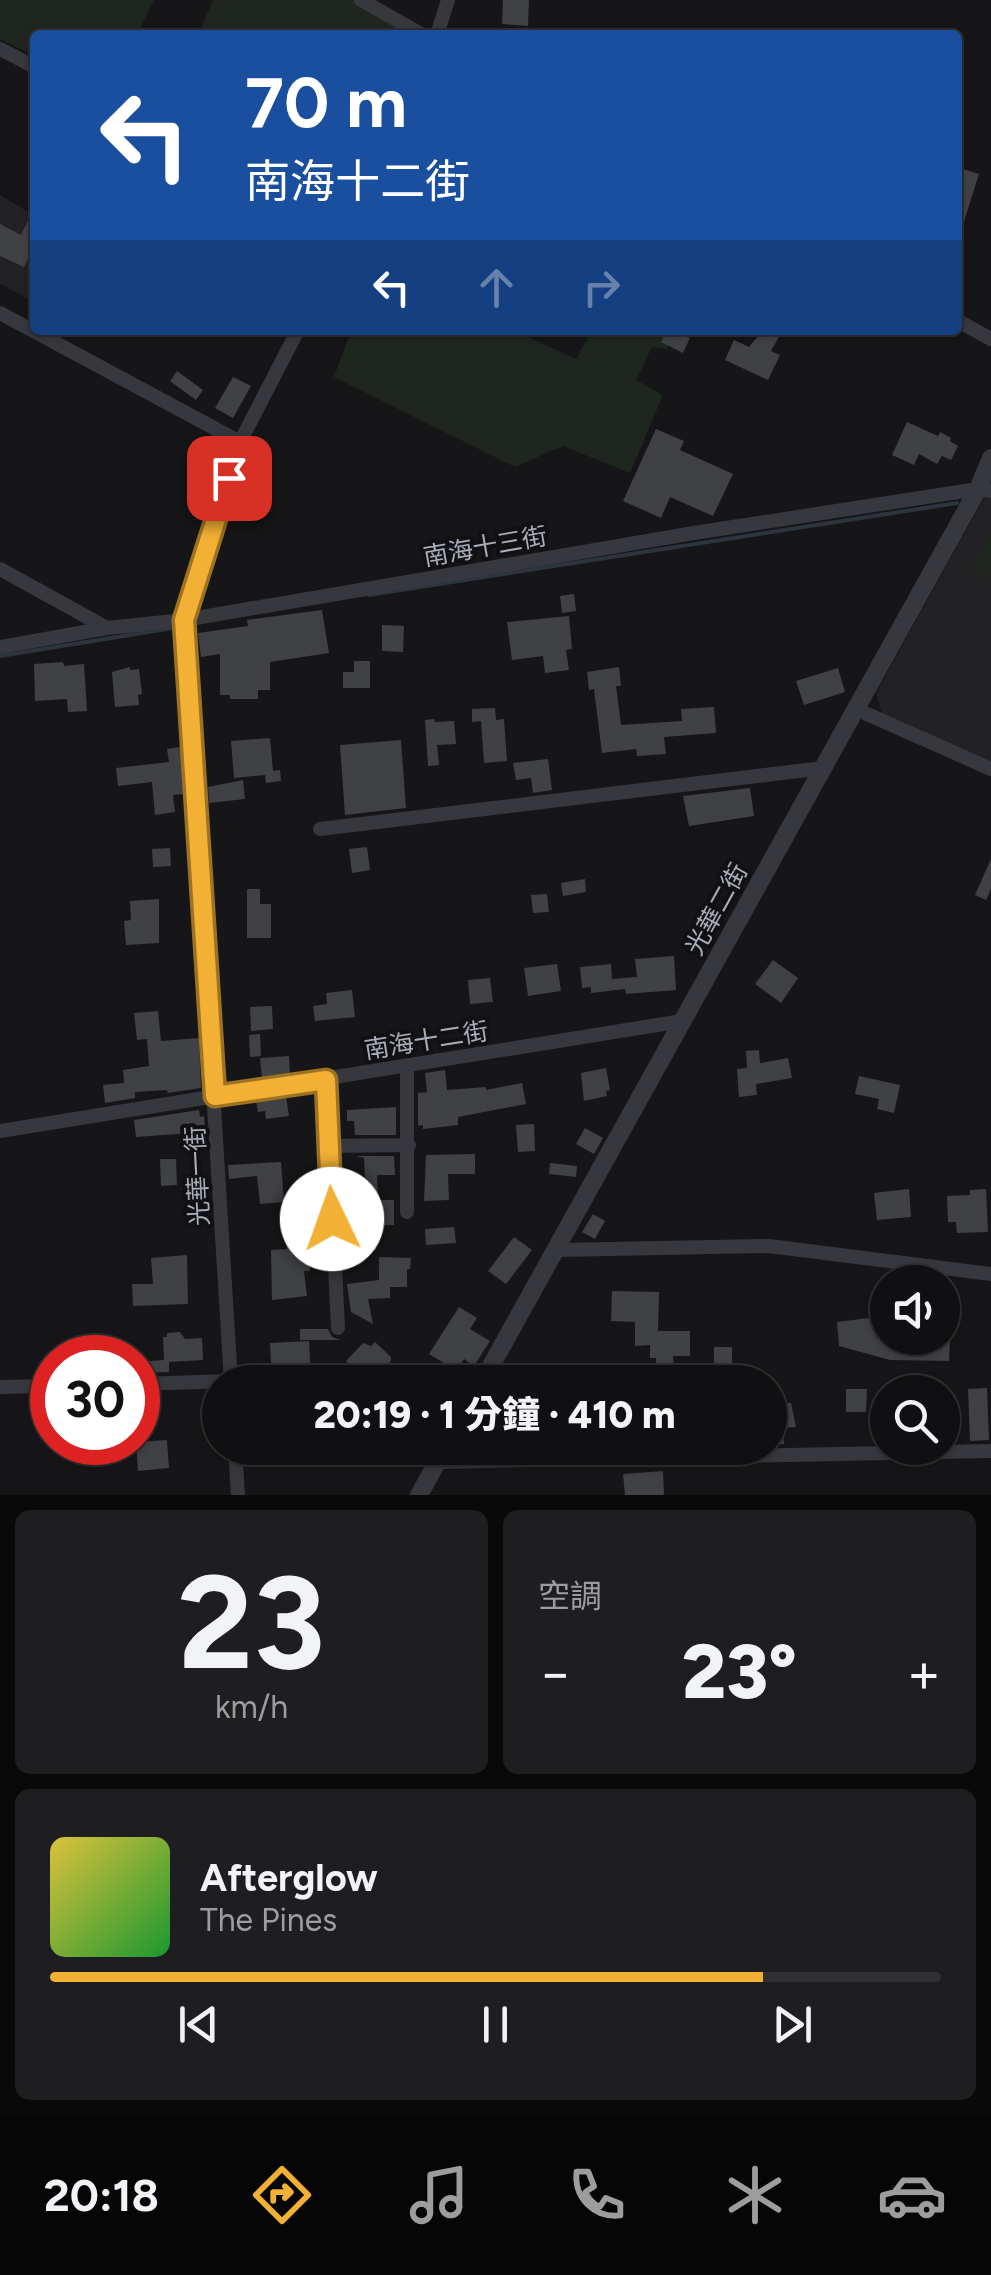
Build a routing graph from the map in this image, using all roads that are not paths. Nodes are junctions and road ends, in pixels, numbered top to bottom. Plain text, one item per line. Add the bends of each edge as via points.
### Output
1 (361, 0) edge
2 (448, 0) edge
3 (413, 30) edge
4 (439, 30) edge
5 (0, 48) edge
6 (30, 64) edge
7 (0, 312) edge
8 (962, 324) edge
9 (30, 328) edge
10 (42, 335) edge
11 (295, 335) edge
12 (991, 338) edge
13 (240, 442) junction
14 (991, 458) edge
15 (984, 490) edge
16 (0, 569) edge
17 (184, 620) junction
18 (107, 628) junction
19 (0, 647) edge
20 (858, 710) junction
21 (823, 768) junction
22 (991, 769) edge
23 (320, 829) dead end
24 (682, 1021) junction
25 (407, 1065) junction
26 (326, 1080) junction
27 (215, 1096) junction
28 (0, 1131) edge
29 (409, 1145) junction
30 (328, 1146) junction
31 (407, 1212) dead end
32 (556, 1250) junction
33 (991, 1274) edge
34 (338, 1328) dead end
35 (230, 1365) edge
36 (492, 1365) edge
37 (202, 1383) edge
38 (160, 1384) edge
39 (30, 1386) edge
40 (0, 1387) edge
41 (991, 1451) edge
42 (787, 1452) edge
43 (237, 1465) edge
44 (436, 1465) edge
45 (238, 1495) edge
46 (419, 1495) edge

1 - 3 street
2 - 4 street
5 - 6 street
7 - 9 street
8 - 12 street
10 - 13 street
11 - 13 street, 光華一街
13 - 17 street, 光華一街
14 - 15 street, 光華二街
15 - 17 street, 南海十三街
15 - 20 street, 光華二街
16 - 18 street
17 - 18 street, 南海十三街
17 - 27 street, 光華一街
18 - 19 street, 南海十三街
20 - 21 street, 光華二街
20 - 22 street
21 - 23 street
21 - 24 street, 光華二街
24 - 25 street, 南海十二街
24 - 32 street, 光華二街
25 - 26 street, 南海十二街
25 - 29 street
26 - 27 street, 南海十二街
26 - 30 street
27 - 28 street, 南海十二街
27 - 35 street, 光華一街
29 - 30 street
29 - 31 street
30 - 34 street
32 - 33 street via 769,1246
32 - 36 street, 光華二街
37 - 38 street
39 - 40 street
41 - 42 street
43 - 45 street
44 - 46 street

